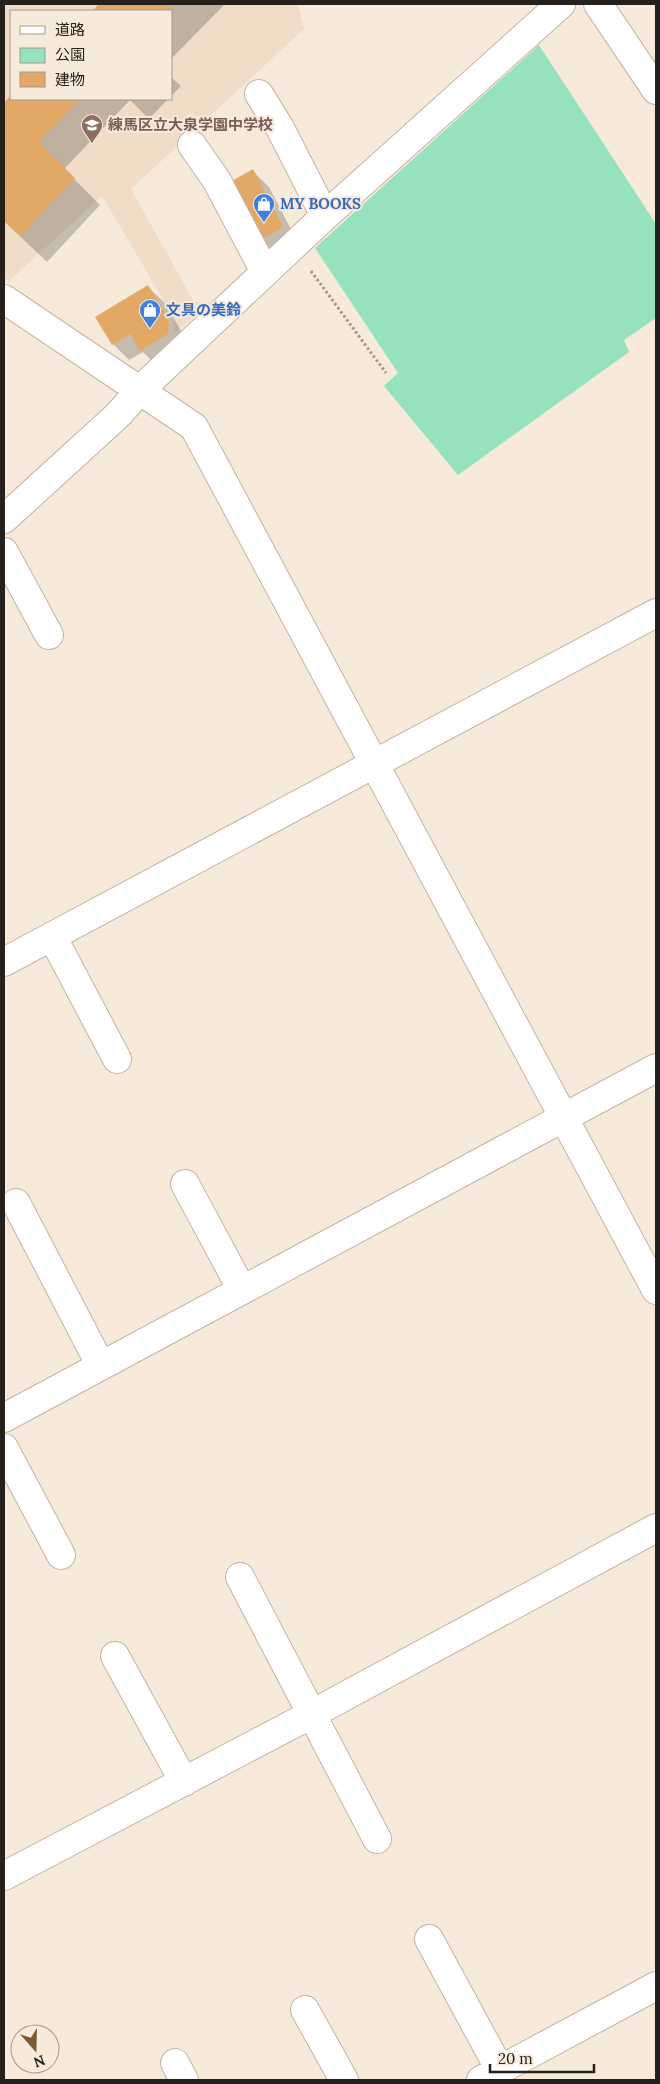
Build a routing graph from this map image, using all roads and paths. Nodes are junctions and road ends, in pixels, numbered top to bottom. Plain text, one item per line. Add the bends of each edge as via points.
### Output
1 (561, 4) edge
2 (598, 4) edge
3 (656, 90) edge
4 (259, 94) dead end
5 (192, 145) dead end
6 (325, 216) junction
7 (293, 246) junction
8 (264, 272) junction
9 (4, 299) edge
10 (386, 373) dead end
11 (140, 390) junction
12 (4, 519) edge
13 (4, 552) edge
14 (656, 613) edge
15 (49, 635) dead end
16 (374, 765) junction
17 (52, 936) junction
18 (4, 962) edge
19 (117, 1059) dead end
20 (656, 1068) edge
21 (564, 1118) junction
22 (186, 1184) dead end
23 (16, 1203) dead end
24 (242, 1290) junction
25 (656, 1290) edge
26 (101, 1366) junction
27 (4, 1418) edge
28 (4, 1448) edge
29 (656, 1528) edge
30 (61, 1555) dead end
31 (240, 1577) dead end
32 (115, 1656) dead end
33 (310, 1715) junction
34 (184, 1782) junction
35 (377, 1839) dead end
36 (4, 1874) edge
37 (429, 1939) dead end
38 (656, 1986) edge
39 (306, 2010) dead end
40 (490, 2075) edge
41 (344, 2080) edge

1 - 6 street
2 - 3 street
4 - 6 street
5 - 8 street via 217,181
6 - 7 street
7 - 8 street
7 - 10 path
8 - 11 street
9 - 11 street
11 - 12 street via 118,415
11 - 16 street via 194,427
13 - 15 street
14 - 16 street
16 - 17 street
16 - 21 street
17 - 18 street
17 - 19 street
20 - 21 street
21 - 24 street
21 - 25 street
22 - 24 street
23 - 26 street
24 - 26 street
26 - 27 street
28 - 30 street
29 - 33 street
31 - 33 street
32 - 34 street
33 - 34 street
33 - 35 street
34 - 36 street
37 - 40 street
38 - 40 street
39 - 41 street

